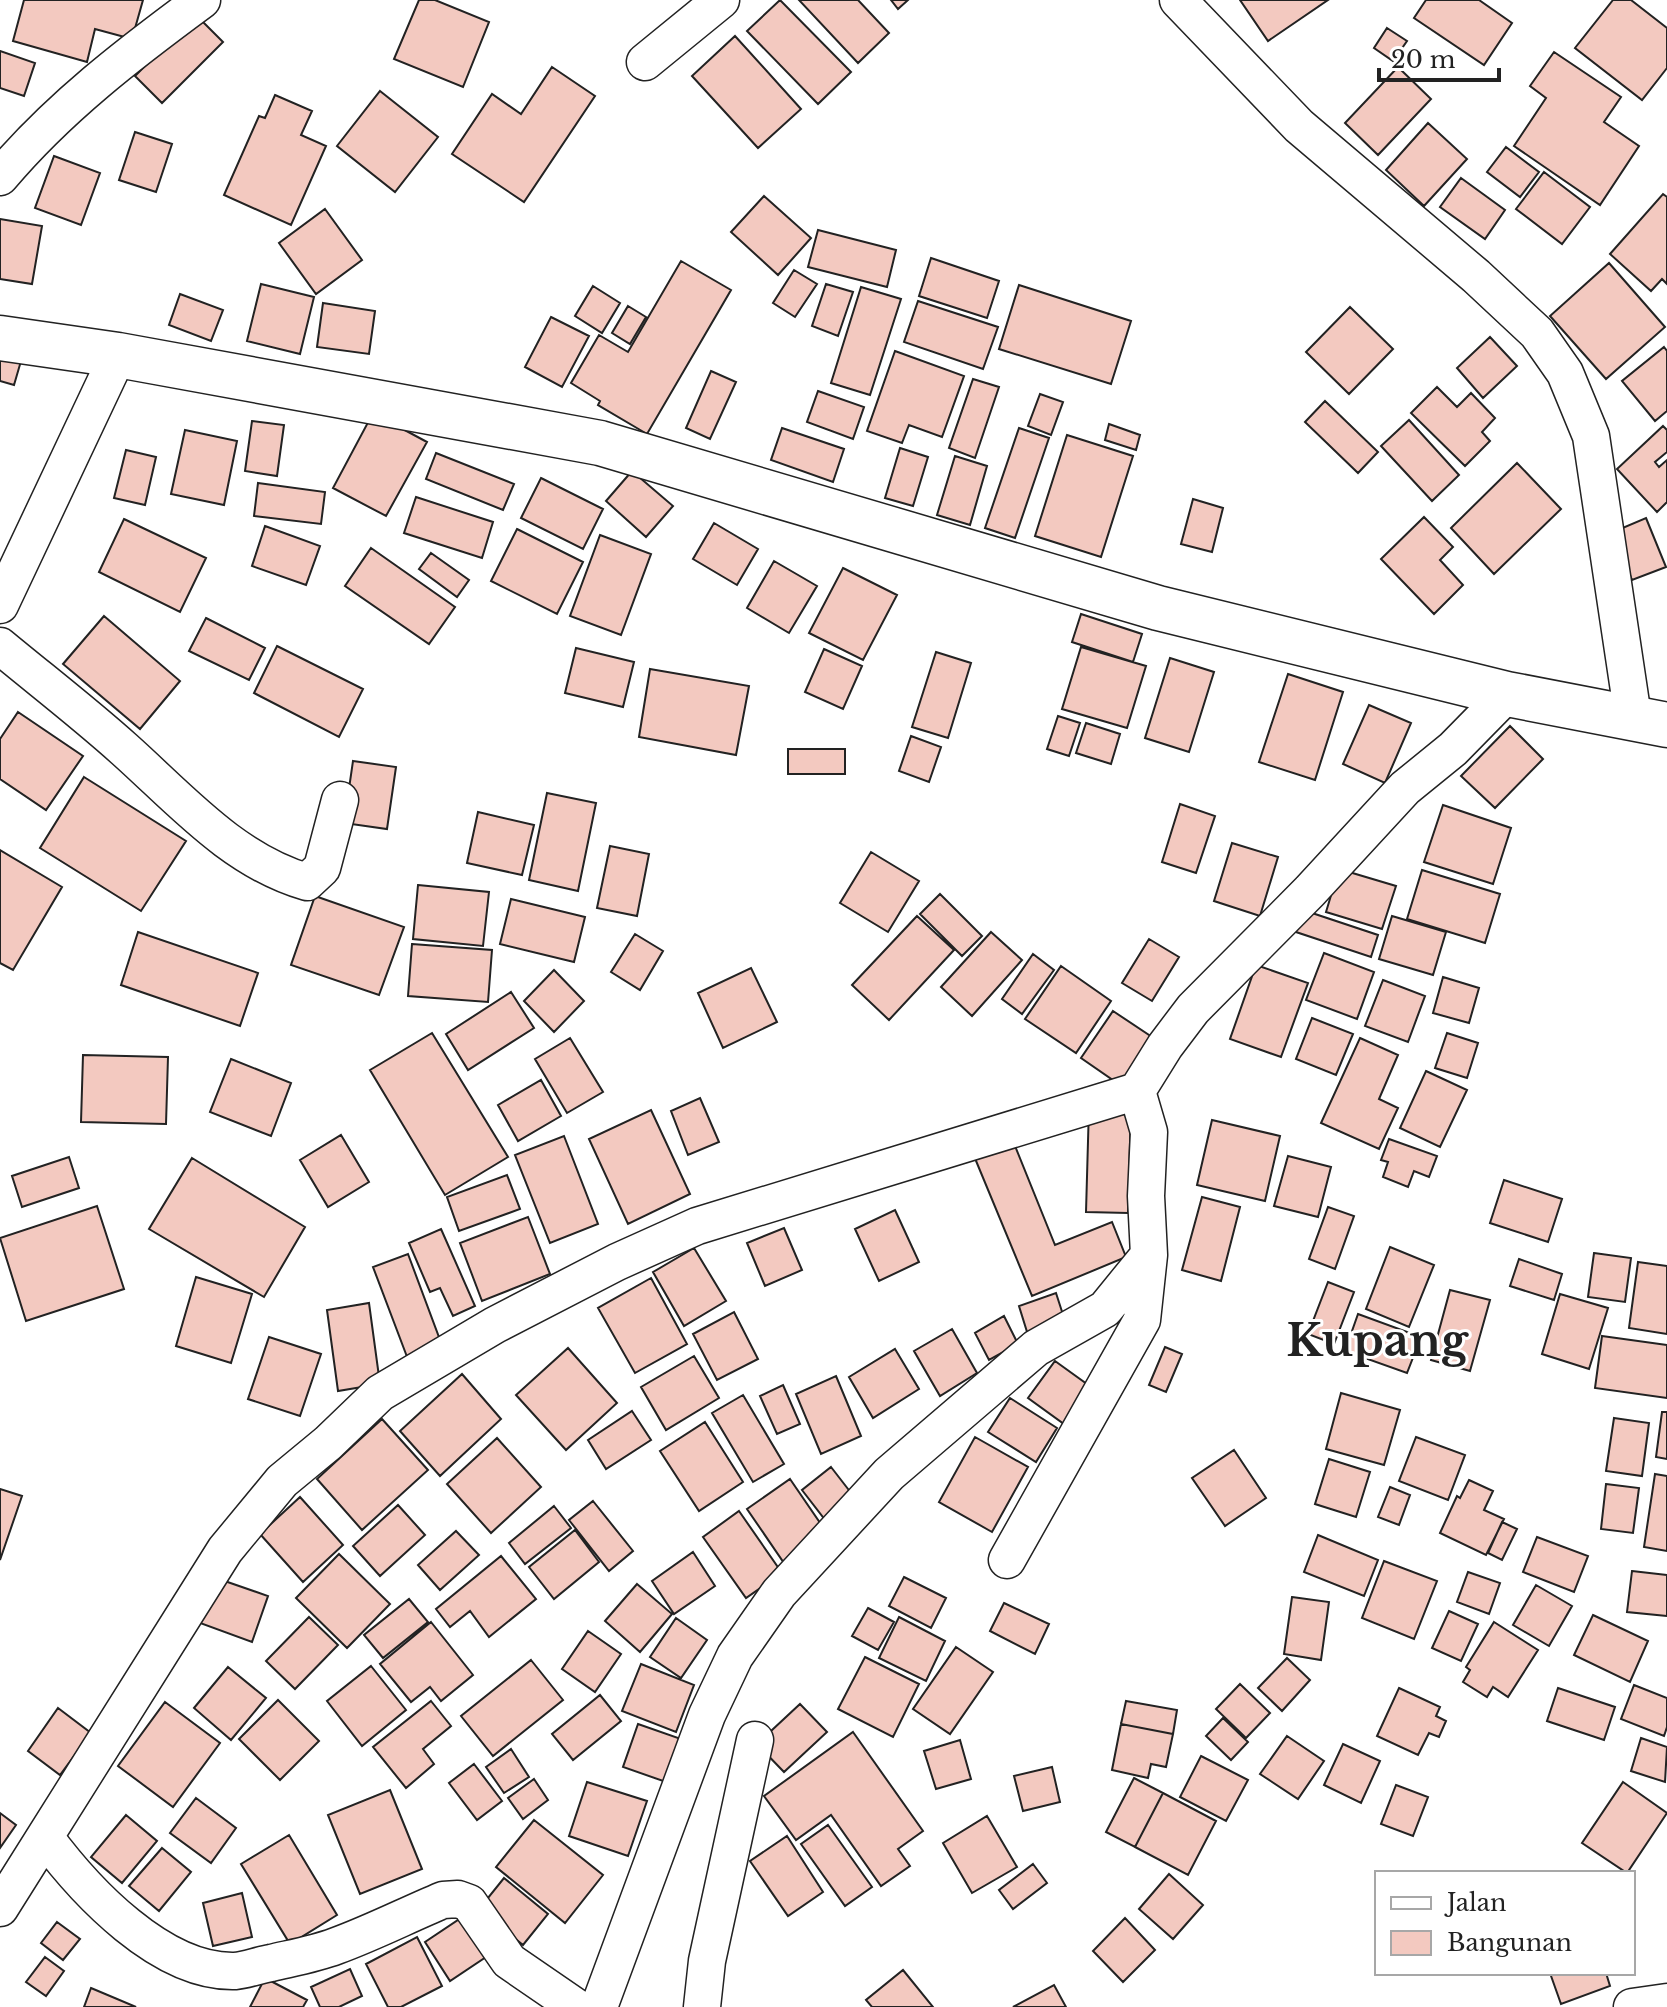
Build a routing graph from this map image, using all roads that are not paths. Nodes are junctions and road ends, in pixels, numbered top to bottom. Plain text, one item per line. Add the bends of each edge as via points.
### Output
1 (202, 0) edge
2 (721, 0) edge
3 (1178, 0) edge
4 (645, 62) dead end
5 (0, 177) edge
6 (0, 338) edge
7 (118, 355) junction
8 (0, 605) edge
9 (0, 646) edge
10 (1507, 694) junction
11 (1650, 721) edge
12 (340, 800) dead end
13 (1137, 1091) junction
14 (1149, 1255) junction
15 (1007, 1560) dead end
16 (755, 1740) dead end
17 (45, 1837) junction
18 (0, 1908) edge
19 (1667, 2002) edge
20 (576, 2007) edge
21 (599, 2007) edge
22 (702, 2007) edge
23 (1632, 2007) edge

1 - 5 street via 89,89
2 - 4 street
3 - 11 street via 1299,126 1537,333 1565,373 1591,436
6 - 7 street
7 - 8 street
7 - 10 street via 600,443 1158,608
9 - 12 street via 234,846 279,874 307,882 322,868
10 - 11 street
10 - 13 street via 1388,805 1193,1009
13 - 14 street via 1149,1132
13 - 17 street via 697,1226 495,1325 380,1393 282,1481 225,1550
14 - 15 street via 1142,1320
14 - 21 street via 1105,1309 1036,1348 889,1474 779,1593 735,1656 707,1715
16 - 22 street via 707,1961
17 - 18 street
17 - 20 street via 70,1870 131,1930 199,1965 234,1971 289,1959 334,1947 443,1900 458,1899 469,1903 509,1961
19 - 23 street

